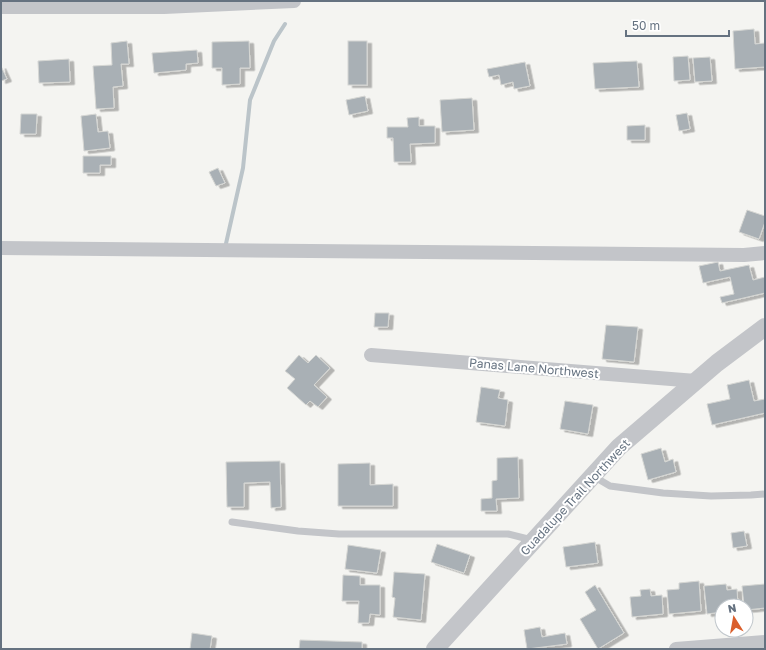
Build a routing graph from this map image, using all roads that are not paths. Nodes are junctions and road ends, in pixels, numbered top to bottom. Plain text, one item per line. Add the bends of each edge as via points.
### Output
1 (294, 1) edge
2 (1, 7) edge
3 (1, 248) edge
4 (765, 253) edge
5 (765, 327) edge
6 (371, 355) dead end
7 (696, 381) junction
8 (592, 476) junction
9 (765, 494) edge
10 (232, 522) dead end
11 (534, 541) junction
12 (765, 642) edge
13 (435, 649) edge
14 (676, 649) edge

1 - 2 street via 164,7
3 - 4 street via 736,255
5 - 7 street, Guadalupe Trail Northwest
6 - 7 street, Panas Lane Northwest
7 - 8 street, Guadalupe Trail Northwest via 619,447
8 - 9 lane via 610,486 663,494
8 - 11 street, Guadalupe Trail Northwest
10 - 11 lane via 339,534 508,534
11 - 13 street, Guadalupe Trail Northwest
12 - 14 street

